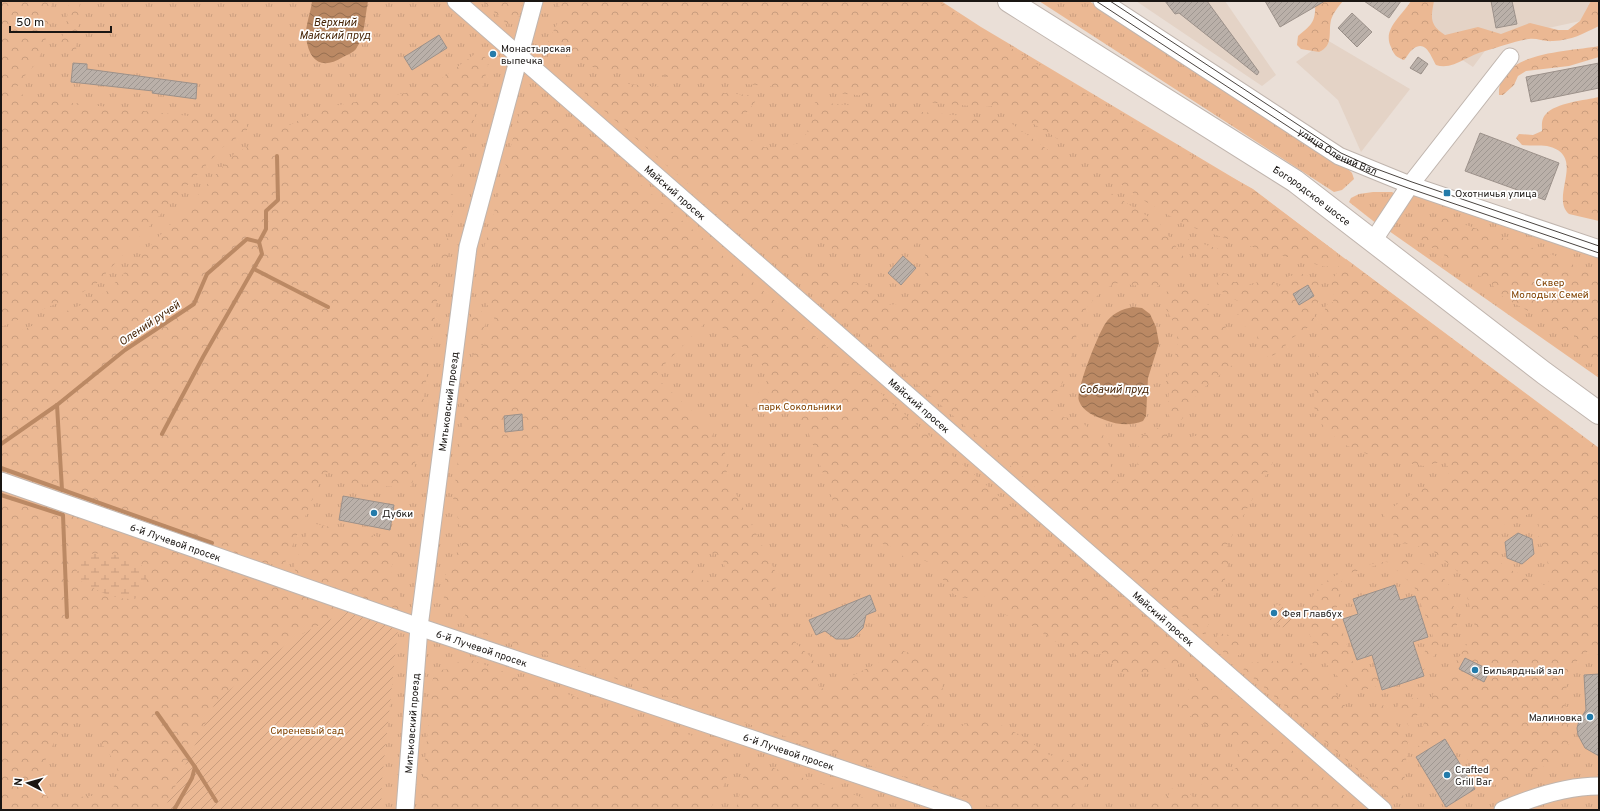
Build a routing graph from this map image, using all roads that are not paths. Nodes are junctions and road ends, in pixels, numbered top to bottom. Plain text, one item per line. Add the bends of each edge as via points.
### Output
1 (456, 1) edge
2 (534, 1) edge
3 (1010, 1) edge
4 (1102, 1) edge
5 (518, 56) junction
6 (1510, 57) dead end
7 (1410, 185) junction
8 (1373, 241) junction
9 (1599, 250) edge
10 (1599, 412) edge
11 (1, 481) edge
12 (419, 627) junction
13 (1599, 786) edge
14 (405, 810) edge
15 (963, 810) edge
16 (1382, 810) edge
17 (1504, 810) edge

1 - 5 street, Майский просек
2 - 5 street, Митьковский проезд
3 - 8 main road, Богородское шоссе via 1295,181
4 - 7 street, улица Олений Вал via 1340,156
5 - 12 street, Митьковский проезд via 468,247
5 - 16 street, Майский просек
6 - 7 street
7 - 8 street
7 - 9 street, улица Олений Вал
8 - 10 main road, Богородское шоссе via 1544,373
11 - 12 street, 6-й Лучевой просек
12 - 14 street, Митьковский проезд
12 - 15 street, 6-й Лучевой просек
13 - 17 street via 1561,790 1526,800

